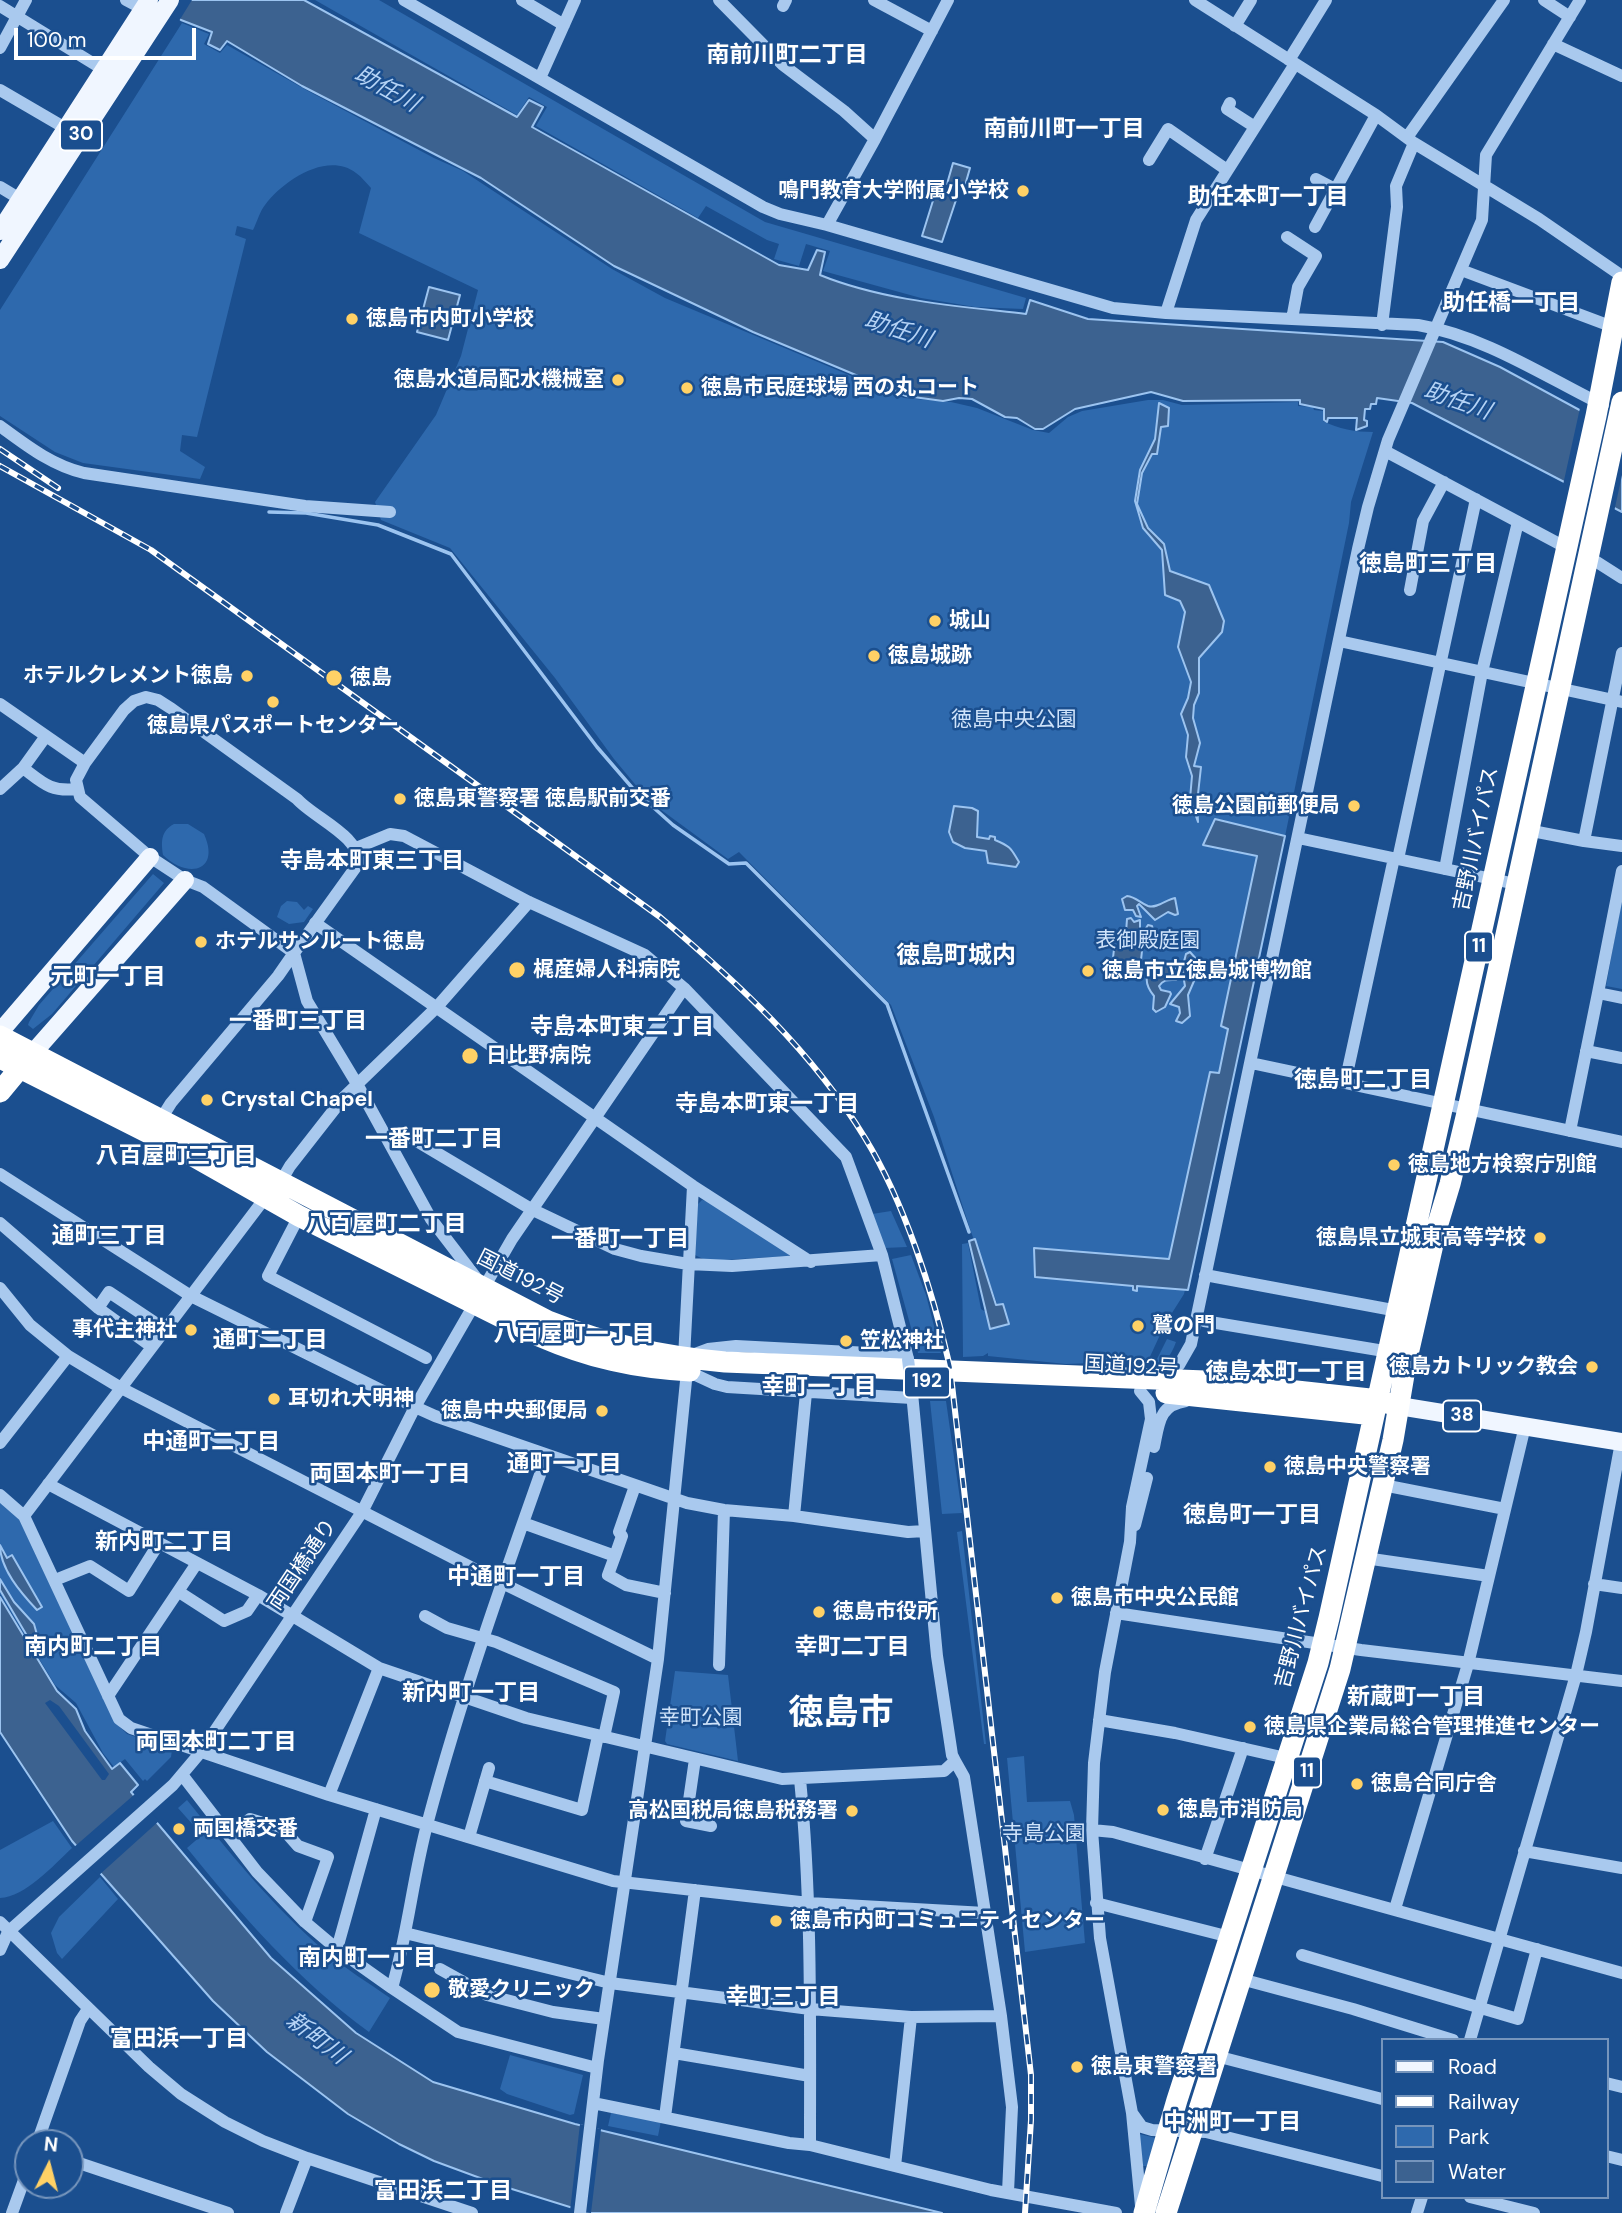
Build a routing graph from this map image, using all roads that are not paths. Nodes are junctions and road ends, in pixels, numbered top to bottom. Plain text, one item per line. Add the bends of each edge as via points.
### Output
1 (26, 0) edge
2 (126, 0) edge
3 (404, 0) edge
4 (522, 0) edge
5 (575, 0) edge
6 (719, 0) edge
7 (874, 0) edge
8 (948, 0) edge
9 (1195, 0) edge
10 (1251, 0) edge
11 (1326, 0) edge
12 (1504, 0) edge
13 (1544, 0) edge
14 (1580, 0) edge
15 (155, 4) edge
16 (0, 6) edge
17 (17, 16) junction
18 (1570, 17) junction
19 (564, 25) junction
20 (1235, 26) junction
21 (932, 31) junction
22 (1553, 44) junction
23 (0, 48) edge
24 (1292, 62) junction
25 (104, 69) junction
26 (1622, 76) edge
27 (540, 78) junction
28 (0, 90) edge
29 (1230, 103) dead end
30 (1376, 115) junction
31 (1255, 127) junction
32 (74, 132) junction
33 (875, 139) junction
34 (1411, 140) junction
35 (1149, 160) dead end
36 (1227, 170) junction
37 (1316, 179) dead end
38 (0, 187) edge
39 (1484, 187) junction
40 (1335, 189) junction
41 (20, 199) junction
42 (828, 225) junction
43 (1315, 227) dead end
44 (0, 231) edge
45 (1287, 237) dead end
46 (0, 260) edge
47 (1461, 270) junction
48 (1622, 276) edge
49 (1622, 282) edge
50 (1166, 313) junction
51 (1292, 320) junction
52 (1382, 325) junction
53 (1613, 327) junction
54 (1433, 333) junction
55 (1597, 410) junction
56 (1620, 414) edge
57 (0, 426) edge
58 (1385, 451) junction
59 (1444, 482) junction
60 (1476, 499) junction
61 (390, 512) dead end
62 (1518, 522) junction
63 (1567, 548) junction
64 (1589, 557) junction
65 (1622, 578) edge
66 (1410, 590) dead end
67 (1339, 641) junction
68 (1622, 653) edge
69 (1440, 663) junction
70 (1482, 672) junction
71 (1537, 684) junction
72 (1561, 689) junction
73 (1617, 701) edge
74 (0, 704) edge
75 (46, 736) junction
76 (85, 763) junction
77 (23, 768) junction
78 (0, 789) edge
79 (77, 789) junction
80 (1527, 830) junction
81 (1298, 838) junction
82 (1584, 841) junction
83 (1622, 846) edge
84 (356, 848) junction
85 (150, 857) junction
86 (1396, 859) junction
87 (1444, 869) junction
88 (1622, 871) edge
89 (1493, 879) junction
90 (185, 880) junction
91 (1516, 884) junction
92 (529, 902) junction
93 (315, 923) junction
94 (294, 953) junction
95 (684, 988) junction
96 (1598, 993) junction
97 (1622, 998) edge
98 (436, 1008) junction
99 (0, 1034) edge
100 (1586, 1051) junction
101 (0, 1058) edge
102 (1622, 1058) edge
103 (26, 1060) junction
104 (1251, 1063) junction
105 (1345, 1083) junction
106 (357, 1084) junction
107 (0, 1092) edge
108 (1444, 1104) junction
109 (1468, 1109) junction
110 (596, 1117) junction
111 (161, 1119) junction
112 (1570, 1131) junction
113 (385, 1136) junction
114 (1622, 1142) edge
115 (0, 1174) edge
116 (280, 1183) junction
117 (693, 1186) junction
118 (265, 1198) junction
119 (531, 1209) junction
120 (299, 1216) junction
121 (0, 1223) edge
122 (882, 1255) junction
123 (811, 1262) junction
124 (688, 1264) junction
125 (1205, 1275) junction
126 (0, 1288) edge
127 (191, 1296) junction
128 (479, 1296) junction
129 (98, 1308) junction
130 (1398, 1311) junction
131 (1204, 1321) dead end
132 (166, 1330) junction
133 (152, 1347) junction
134 (1390, 1352) junction
135 (68, 1356) junction
136 (907, 1357) junction
137 (426, 1359) dead end
138 (686, 1365) junction
139 (1144, 1385) junction
140 (121, 1388) junction
141 (806, 1393) junction
142 (912, 1395) junction
143 (1206, 1398) junction
144 (415, 1407) junction
145 (1384, 1407) junction
146 (1525, 1426) junction
147 (1621, 1442) edge
148 (0, 1443) edge
149 (547, 1455) junction
150 (48, 1484) junction
151 (635, 1486) junction
152 (1383, 1486) junction
153 (0, 1495) edge
154 (675, 1500) junction
155 (1505, 1509) junction
156 (724, 1510) junction
157 (362, 1512) junction
158 (24, 1516) junction
159 (794, 1516) junction
160 (523, 1523) junction
161 (925, 1531) junction
162 (1130, 1542) junction
163 (159, 1543) junction
164 (615, 1556) junction
165 (1365, 1558) junction
166 (197, 1563) junction
167 (1489, 1576) junction
168 (55, 1580) junction
169 (502, 1583) junction
170 (1594, 1584) junction
171 (1622, 1588) edge
172 (179, 1592) junction
173 (665, 1593) junction
174 (258, 1595) junction
175 (1116, 1613) junction
176 (293, 1615) junction
177 (425, 1616) dead end
178 (482, 1639) junction
179 (1322, 1644) junction
180 (1344, 1647) junction
181 (658, 1659) junction
182 (1468, 1664) junction
183 (719, 1665) dead end
184 (379, 1668) junction
185 (1576, 1675) junction
186 (1622, 1681) edge
187 (108, 1696) junction
188 (463, 1697) junction
189 (1098, 1720) junction
190 (601, 1736) junction
191 (645, 1746) junction
192 (1243, 1748) junction
193 (201, 1753) junction
194 (1286, 1758) junction
195 (695, 1759) junction
196 (955, 1761) junction
197 (489, 1768) dead end
198 (183, 1776) junction
199 (800, 1779) junction
200 (485, 1781) junction
201 (329, 1795) junction
202 (376, 1809) junction
203 (427, 1824) junction
204 (711, 1826) dead end
205 (1092, 1830) junction
206 (229, 1836) junction
207 (469, 1837) junction
208 (1524, 1851) junction
209 (1205, 1859) junction
210 (1622, 1868) edge
211 (1251, 1872) junction
212 (1273, 1878) junction
213 (624, 1883) junction
214 (695, 1890) junction
215 (809, 1903) junction
216 (1096, 1903) junction
217 (1395, 1909) junction
218 (985, 1913) junction
219 (304, 1922) junction
220 (4, 1927) edge
221 (405, 1933) junction
222 (1230, 1937) junction
223 (1499, 1938) junction
224 (1537, 1948) junction
225 (337, 1949) junction
226 (0, 1950) edge
227 (1302, 1955) dead end
228 (440, 1969) dead end
229 (1622, 1973) edge
230 (1241, 1979) junction
231 (610, 1983) junction
232 (392, 1988) junction
233 (682, 1993) junction
234 (1479, 2008) junction
235 (88, 2009) junction
236 (810, 2009) junction
237 (911, 2017) junction
238 (1001, 2017) junction
239 (604, 2019) junction
240 (1447, 2038) edge
241 (1471, 2038) edge
242 (674, 2053) junction
243 (1216, 2056) junction
244 (597, 2068) junction
245 (810, 2076) junction
246 (1380, 2098) edge
247 (593, 2103) junction
248 (1132, 2113) junction
249 (665, 2117) junction
250 (42, 2129) edge
251 (1191, 2132) junction
252 (1169, 2133) junction
253 (810, 2145) junction
254 (307, 2158) junction
255 (84, 2165) edge
256 (895, 2166) junction
257 (1380, 2176) edge
258 (1008, 2192) junction
259 (1478, 2199) edge
260 (228, 2213) edge
261 (286, 2213) edge
262 (472, 2213) edge
263 (580, 2213) edge
264 (1116, 2213) edge
265 (1143, 2213) edge
266 (1166, 2213) edge
267 (1534, 2213) edge

1 - 17 street
2 - 15 street
3 - 27 street
4 - 19 street
5 - 19 street
6 - 33 street via 783,65
7 - 21 street
8 - 21 street
9 - 20 street
10 - 20 street
11 - 24 street
12 - 34 street
13 - 18 street
14 - 18 street
15 - 25 main road, 30
15 - 32 main road, 30
16 - 17 street
17 - 23 street
17 - 25 street
18 - 22 street
19 - 27 street
20 - 24 street
21 - 33 street
22 - 26 street
22 - 39 street via 1486,155
24 - 30 street
24 - 31 street
25 - 32 main road, 30
27 - 42 street via 763,207
28 - 32 street
29 - 31 street via 1227,109
30 - 34 street
30 - 40 street
31 - 36 street
32 - 41 main road, 30
32 - 46 main road, 30
33 - 42 street
34 - 39 street
34 - 52 street via 1396,186
35 - 36 street via 1168,129
36 - 50 street via 1196,220
37 - 40 street
38 - 41 street
39 - 47 street via 1482,220
39 - 48 street
40 - 43 street
41 - 44 main road, 30
42 - 50 street via 1113,308
45 - 51 street via 1316,256 1298,287
47 - 53 street
47 - 54 street
49 - 53 highway, 吉野川バイパス / 11
50 - 51 street
51 - 52 street
52 - 54 street via 1418,325
53 - 55 highway, 吉野川バイパス / 11
54 - 55 street via 1488,348
54 - 58 street
55 - 56 street
55 - 63 highway, 吉野川バイパス / 11
56 - 64 highway, 吉野川バイパス / 11
57 - 61 street via 68,469 305,506
58 - 59 street
58 - 67 street
59 - 60 street
59 - 66 street via 1423,521
60 - 62 street
60 - 69 street
62 - 63 street
62 - 70 street
63 - 71 highway, 吉野川バイパス / 11
64 - 65 street
64 - 72 highway, 吉野川バイパス / 11
67 - 69 street
67 - 81 street
68 - 73 street
69 - 70 street
69 - 86 street
70 - 71 street
70 - 87 street
71 - 72 street
71 - 89 highway, 吉野川バイパス / 11
72 - 73 street
72 - 80 highway, 吉野川バイパス / 11
73 - 82 street
74 - 75 street
75 - 76 street
75 - 77 street
76 - 79 street via 76,780
76 - 84 street via 124,710 140,698 152,698 297,799
77 - 78 street
77 - 79 street via 52,789
79 - 85 street via 83,802
80 - 82 street
80 - 91 highway, 吉野川バイパス / 11
81 - 86 street
81 - 104 street
82 - 83 street
84 - 92 street via 390,834 404,836
84 - 93 street via 358,864
85 - 90 street
85 - 99 main road
86 - 87 street
86 - 105 street
87 - 89 street
88 - 96 street
89 - 91 street
89 - 108 highway, 吉野川バイパス / 11
90 - 94 street via 203,887
90 - 103 main road
91 - 109 highway, 吉野川バイパス / 11
92 - 95 street via 645,955
92 - 98 street
93 - 94 street
93 - 98 street
94 - 106 street via 307,1001
94 - 111 street
95 - 110 street, 両国橋通り
95 - 122 street via 846,1157
96 - 97 street
96 - 100 street
98 - 106 street
98 - 110 street
99 - 103 highway, 国道192号 / 192
100 - 102 street
100 - 112 street
101 - 103 highway, 国道192号 / 192
103 - 107 highway
103 - 111 highway, 国道192号 / 192
103 - 118 highway, 国道192号 / 192
104 - 105 street
104 - 125 street
105 - 108 street
106 - 113 street
106 - 116 street
108 - 109 street
108 - 130 highway, 吉野川バイパス / 11
109 - 112 street
109 - 145 highway, 吉野川バイパス / 11 via 1406,1363
110 - 117 street
110 - 119 street, 両国橋通り
111 - 116 highway, 国道192号 / 192
112 - 114 street
113 - 119 street via 410,1137
113 - 128 street
115 - 127 street
116 - 128 highway, 国道192号 / 192
117 - 123 street
117 - 124 street
118 - 120 highway, 国道192号 / 192
118 - 127 street
119 - 124 street via 615,1249
119 - 128 street, 両国橋通り
120 - 128 highway, 国道192号 / 192
120 - 137 street via 268,1276
121 - 129 street
122 - 123 street
122 - 136 street
123 - 124 street
124 - 138 street
125 - 130 street
125 - 139 street via 1187,1353 1179,1365
126 - 135 street via 30,1325
127 - 132 street
127 - 144 street
128 - 138 highway, 国道192号 / 192 via 574,1351 622,1364
128 - 144 street, 両国橋通り
129 - 132 street via 109,1292
129 - 133 street
130 - 134 highway, 吉野川バイパス / 11
131 - 134 street
132 - 133 street
133 - 140 street
134 - 145 highway, 吉野川バイパス / 11
135 - 140 street
135 - 148 street
136 - 138 street via 736,1346 708,1349
136 - 142 street, bridge
138 - 139 highway, 国道192号 / 192
138 - 141 street via 727,1387
138 - 154 street
139 - 143 highway, 国道192号 / 192
139 - 145 highway, 国道192号 / 192 via 1205,1381
139 - 162 street via 1151,1419 1132,1507
140 - 150 street
140 - 157 street
141 - 142 street
141 - 159 street
142 - 161 street
143 - 145 highway, 国道192号 / 192
143 - 162 street via 1171,1405 1160,1420
144 - 149 street
144 - 157 street, 両国橋通り
145 - 146 main road, 38
145 - 152 highway, 吉野川バイパス / 11
145 - 179 highway, 吉野川バイパス / 11
146 - 147 main road, 38
146 - 155 street
147 - 170 street
149 - 151 street
149 - 160 street
150 - 158 street
150 - 163 street
151 - 154 street
151 - 164 street
152 - 155 street
152 - 165 highway, 吉野川バイパス / 11
153 - 158 street
154 - 156 street
154 - 173 street
155 - 167 street
156 - 159 street
156 - 183 street
157 - 169 street
157 - 176 street, 両国橋通り
158 - 168 street
159 - 161 street
160 - 164 street
160 - 169 street
161 - 196 street via 937,1656
162 - 175 street
163 - 166 street
163 - 168 street via 129,1591 90,1566
164 - 173 street via 608,1575 636,1589
165 - 167 street
165 - 180 highway, 吉野川バイパス / 11
166 - 172 street
166 - 174 street
167 - 182 street
168 - 187 street
169 - 178 street
169 - 181 street
170 - 171 street
170 - 185 street
172 - 174 street via 224,1621 247,1611
172 - 187 street
173 - 181 street
174 - 176 street
175 - 179 street
175 - 189 street
176 - 184 street
176 - 193 street, 両国橋通り
177 - 178 street
178 - 188 street
178 - 190 street via 614,1692
179 - 180 street
179 - 194 highway, 吉野川バイパス / 11
180 - 182 street
180 - 212 highway, 吉野川バイパス / 11
181 - 191 street
182 - 185 street
182 - 217 street
184 - 188 street
184 - 201 street
185 - 186 street
185 - 208 street
187 - 193 street via 124,1724
188 - 190 street
188 - 203 street
189 - 192 street
189 - 205 street
190 - 191 street
190 - 200 street via 581,1814
191 - 195 street
191 - 213 street
192 - 194 street
192 - 209 street
193 - 198 street, 両国橋通り
193 - 201 street
194 - 211 highway, 吉野川バイパス / 11
195 - 199 street
195 - 204 street via 686,1821
196 - 199 street via 944,1771
196 - 218 street via 964,1777
197 - 200 street
198 - 206 street
198 - 220 street, 両国橋通り via 87,1863
199 - 215 street
200 - 207 street
201 - 202 street
202 - 203 street
202 - 225 street
203 - 207 street
203 - 221 street
205 - 209 street
205 - 216 street
206 - 219 street
206 - 219 street via 250,1819 283,1829 298,1846 328,1857
207 - 213 street
208 - 210 street
208 - 223 street
209 - 211 street
211 - 212 street
211 - 222 highway, 吉野川バイパス / 11
212 - 217 street
212 - 230 highway, 吉野川バイパス / 11
213 - 214 street
213 - 231 street
214 - 215 street
214 - 233 street
215 - 218 street
215 - 236 street
216 - 222 street
216 - 248 street
217 - 223 street
218 - 238 street
219 - 225 street
220 - 226 street
220 - 235 street
221 - 231 street
221 - 232 street
222 - 252 highway, 吉野川バイパス / 11
223 - 224 street
223 - 234 street
224 - 229 street
224 - 234 street via 1518,2019
225 - 232 street
227 - 234 street
228 - 239 street via 487,1995
230 - 240 street
230 - 243 highway, 吉野川バイパス / 11
231 - 233 street
231 - 239 street
232 - 244 street via 458,2032
233 - 236 street
233 - 242 street
234 - 241 street
235 - 250 street
235 - 254 street via 181,2094 225,2122
236 - 237 street
236 - 245 street
237 - 238 street
237 - 256 street
238 - 258 street via 1012,2107
239 - 244 street
242 - 245 street
242 - 249 street
243 - 246 street
243 - 251 highway, 吉野川バイパス / 11
244 - 247 street
245 - 253 street
247 - 249 street
247 - 263 street
248 - 252 street via 1142,2127
248 - 265 street
249 - 253 street
251 - 252 street
251 - 257 street
251 - 266 highway, 吉野川バイパス / 11
252 - 265 highway, 吉野川バイパス / 11
253 - 256 street
254 - 261 street
254 - 262 street
255 - 260 street
256 - 258 street
258 - 264 street
259 - 267 street

